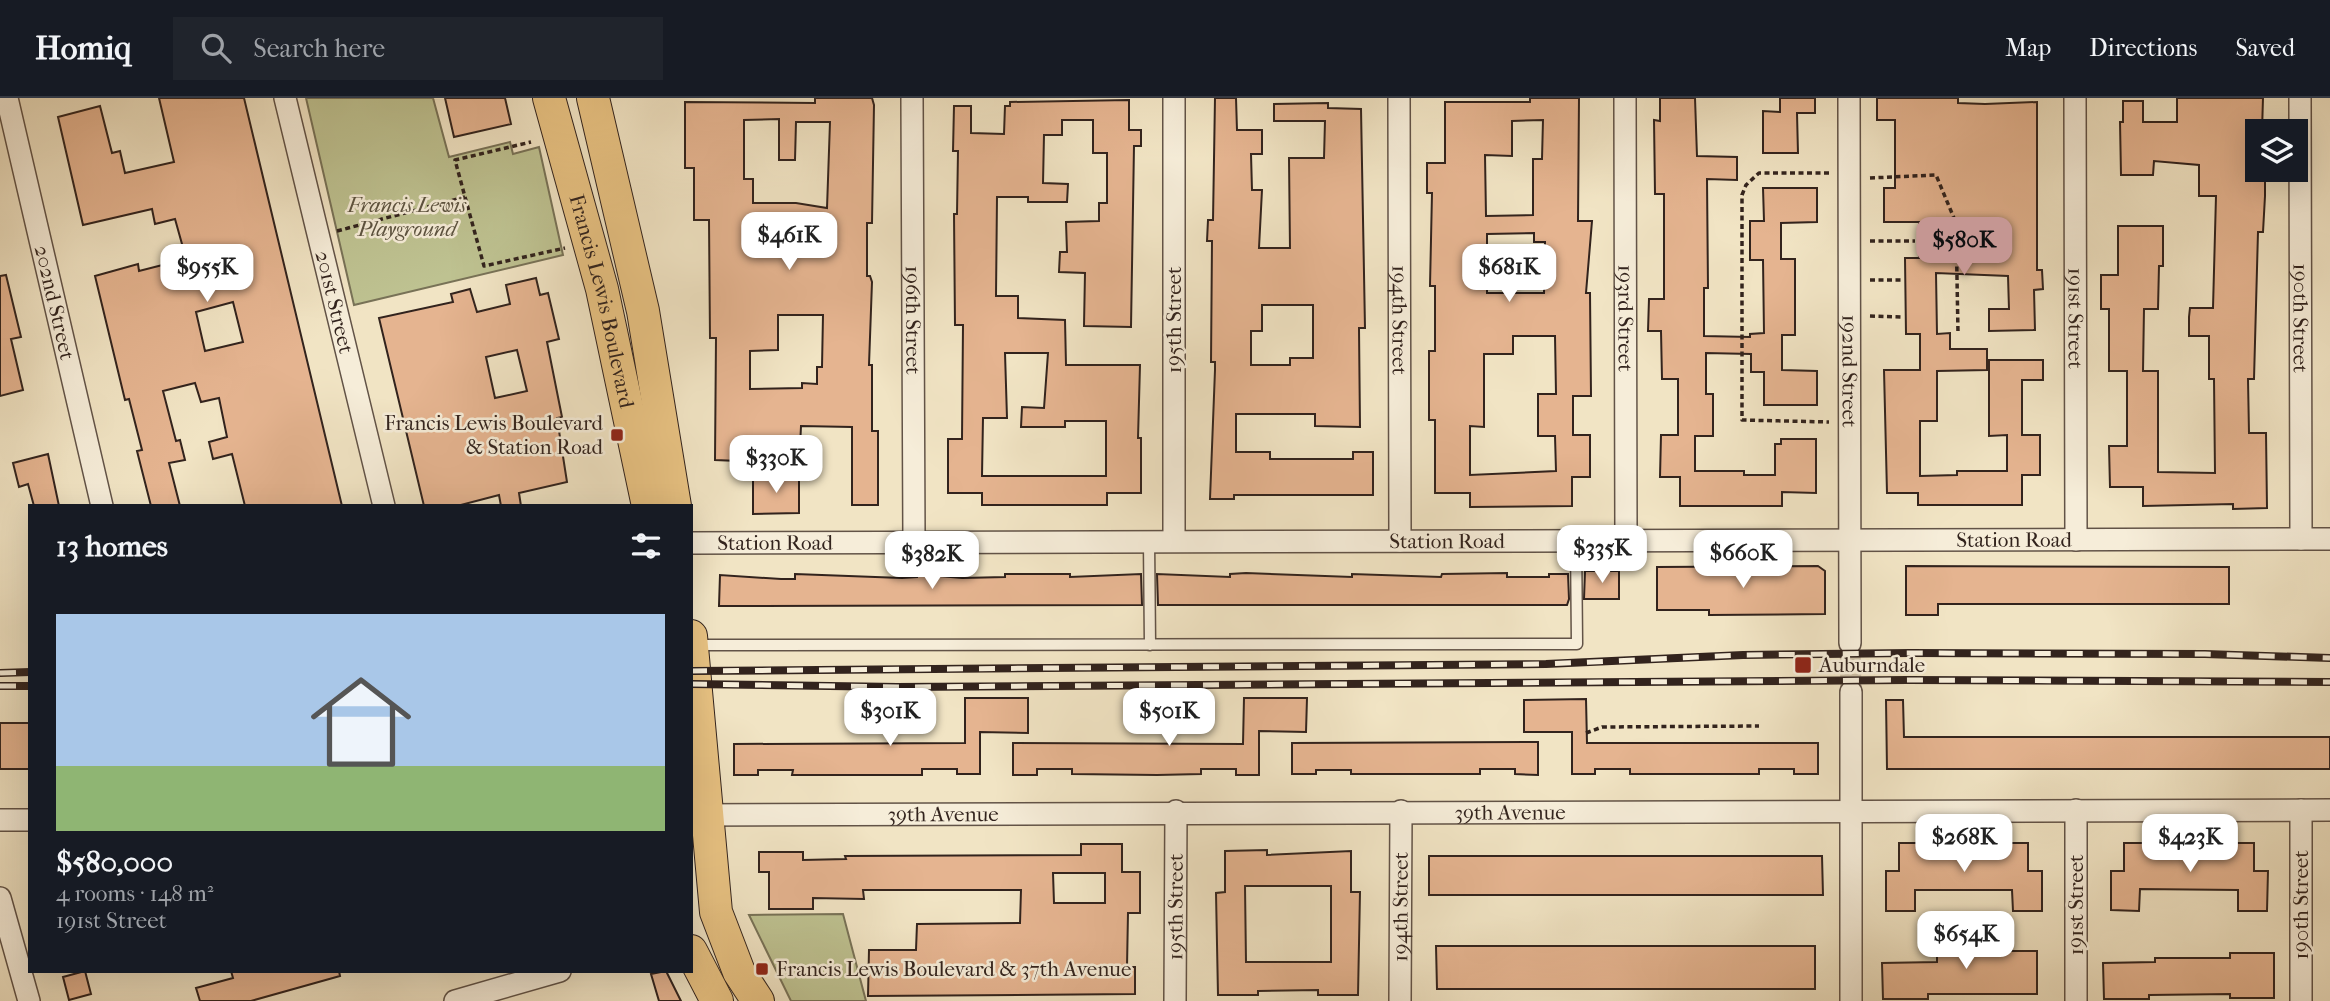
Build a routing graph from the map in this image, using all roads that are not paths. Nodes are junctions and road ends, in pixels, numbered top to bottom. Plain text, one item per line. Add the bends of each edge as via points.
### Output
1 (7, 98) edge
2 (285, 98) edge
3 (549, 98) edge
4 (593, 98) edge
5 (912, 98) edge
6 (1174, 98) edge
7 (1399, 98) edge
8 (1625, 98) edge
9 (1849, 98) edge
10 (2076, 98) edge
11 (2300, 98) edge
12 (102, 504) edge
13 (384, 504) edge
14 (648, 504) edge
15 (676, 504) edge
16 (1626, 539) junction
17 (2301, 539) junction
18 (2330, 539) edge
19 (1576, 540) junction
20 (1851, 540) junction
21 (2076, 540) junction
22 (914, 541) junction
23 (1149, 541) junction
24 (1174, 541) junction
25 (1400, 541) junction
26 (693, 543) edge
27 (1850, 643) tunnel mouth
28 (693, 645) edge
29 (1150, 645) junction
30 (693, 669) edge
31 (1851, 692) tunnel mouth
32 (1850, 810) junction
33 (2076, 810) junction
34 (2301, 810) junction
35 (2330, 810) edge
36 (1176, 811) junction
37 (1401, 811) junction
38 (699, 815) edge
39 (0, 820) edge
40 (28, 820) edge
41 (0, 898) edge
42 (693, 955) edge
43 (556, 973) edge
44 (515, 993) edge
45 (29, 1001) edge
46 (455, 1001) edge
47 (717, 1001) edge
48 (758, 1001) edge
49 (1175, 1001) edge
50 (1400, 1001) edge
51 (1851, 1001) edge
52 (2076, 1001) edge
53 (2301, 1001) edge

1 - 12 street, 202nd Street
2 - 13 street, 201st Street
3 - 14 main road, Francis Lewis Boulevard via 602,289
4 - 15 main road, Francis Lewis Boulevard via 643,311
5 - 22 street, 196th Street
6 - 24 street, 195th Street
7 - 25 street, 194th Street
8 - 16 street, 193rd Street
9 - 20 street, 192nd Street
10 - 21 street, 191st Street
11 - 17 street, 190th Street
16 - 19 street, Station Road
16 - 20 street, Station Road
17 - 18 street, Station Road
17 - 21 street, Station Road
19 - 25 street, Station Road
19 - 29 lane via 1577,644
20 - 21 street, Station Road
20 - 27 street, 192nd Street
22 - 23 street, Station Road
22 - 26 street, Station Road
23 - 24 street, Station Road
23 - 29 lane
24 - 25 street, Station Road
28 - 29 lane
30 - 38 main road
31 - 32 street
32 - 33 street, 39th Avenue
32 - 37 street, 39th Avenue
32 - 51 street
33 - 34 street, 39th Avenue
33 - 52 street, 191st Street
34 - 35 street, 39th Avenue
34 - 53 street, 190th Street
36 - 37 street, 39th Avenue
36 - 38 street, 39th Avenue
36 - 49 street, 195th Street
37 - 50 street, 194th Street
38 - 48 main road via 716,912 739,972
39 - 40 street
41 - 45 street
42 - 47 main road
43 - 44 street
44 - 46 street

